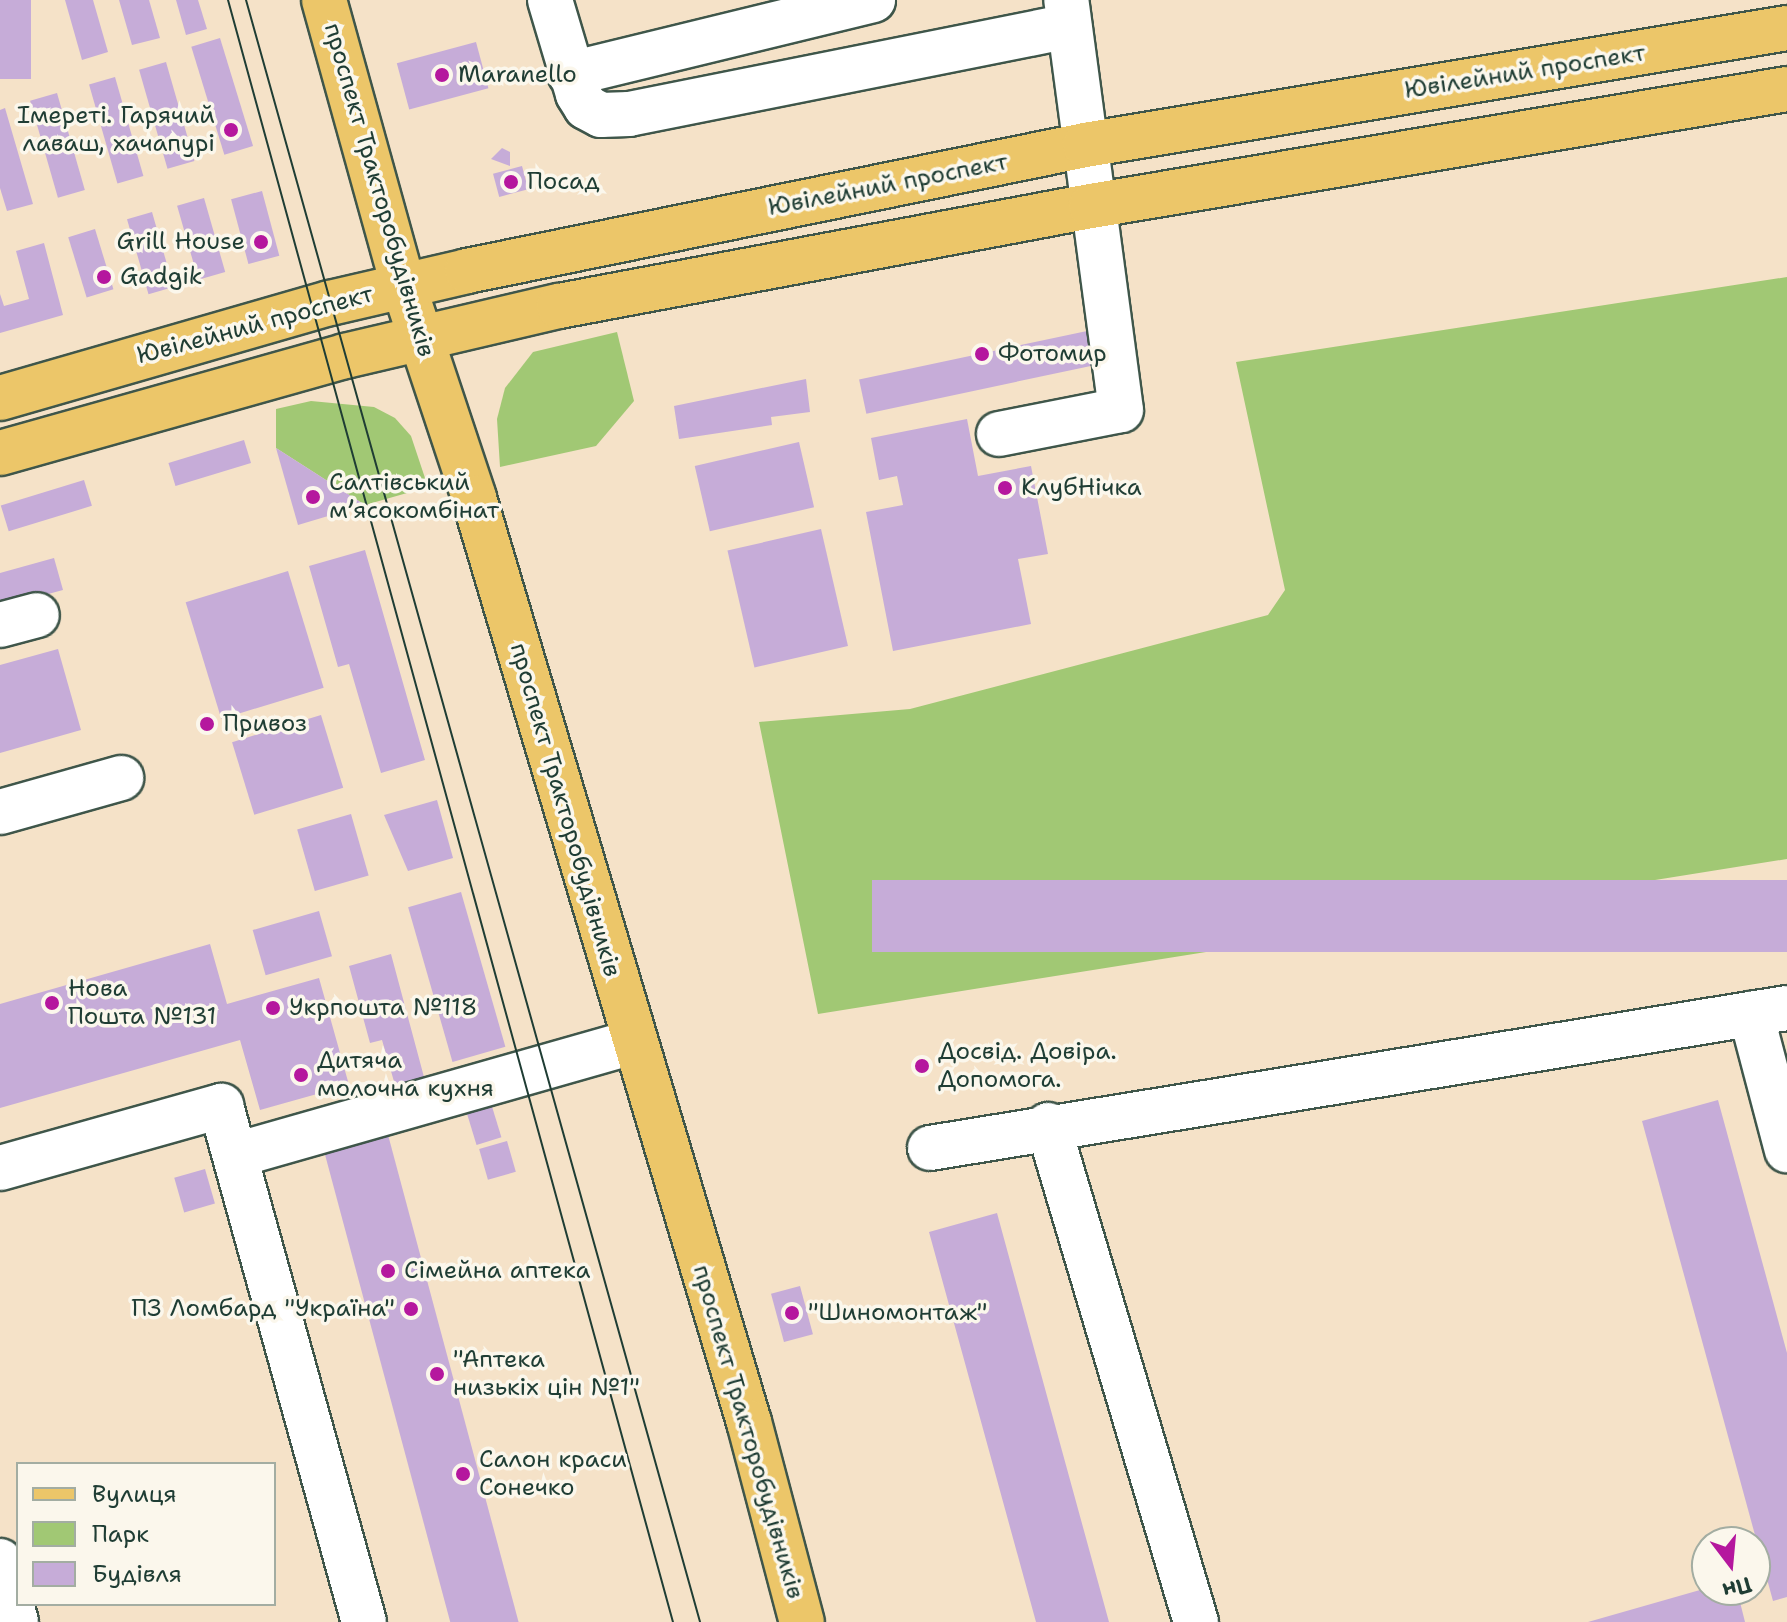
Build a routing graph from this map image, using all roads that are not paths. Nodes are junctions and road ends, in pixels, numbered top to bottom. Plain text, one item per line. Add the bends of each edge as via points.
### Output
1 (324, 0) edge
2 (550, 0) edge
3 (873, 0) edge
4 (1067, 13) edge
5 (1787, 28) edge
6 (570, 74) junction
7 (1787, 89) edge
8 (1085, 145) junction
9 (1091, 206) junction
10 (403, 284) junction
11 (420, 336) junction
12 (0, 398) edge
13 (999, 434) dead end
14 (0, 453) edge
15 (121, 778) dead end
16 (0, 812) edge
17 (1769, 1011) edge
18 (633, 1042) junction
19 (1048, 1125) junction
20 (930, 1148) dead end
21 (1787, 1150) edge
22 (236, 1155) junction
23 (0, 1168) edge
24 (0, 1561) edge
25 (16, 1622) edge
26 (364, 1622) edge
27 (802, 1622) edge
28 (1196, 1622) edge

1 - 10 main road, проспект Тракторобудівників
2 - 6 lane
3 - 6 lane
4 - 6 lane via 629,114 601,115 586,107
4 - 8 lane
5 - 8 main road, Ювілейний проспект
7 - 9 main road
8 - 9 lane
8 - 10 main road, Ювілейний проспект
9 - 11 main road
9 - 13 lane via 1121,410
10 - 11 main road, проспект Тракторобудівників
10 - 12 main road, Ювілейний проспект
11 - 14 main road
11 - 18 main road, проспект Тракторобудівників via 474,498
15 - 16 lane
17 - 19 lane
17 - 21 lane
18 - 22 lane
18 - 27 main road, проспект Тракторобудівників via 749,1422
19 - 20 lane
19 - 28 lane
22 - 23 lane via 221,1106
22 - 26 lane
24 - 25 lane

